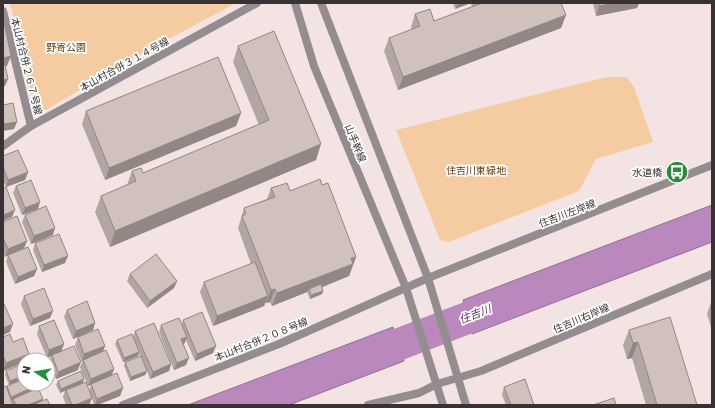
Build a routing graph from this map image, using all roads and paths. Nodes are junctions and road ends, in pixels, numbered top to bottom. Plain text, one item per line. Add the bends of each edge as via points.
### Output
1 (257, 3) edge
2 (295, 3) edge
3 (321, 3) edge
4 (3, 11) edge
5 (31, 126) junction
6 (3, 146) edge
7 (712, 165) edge
8 (712, 274) edge
9 (428, 278) junction
10 (406, 288) junction
11 (457, 379) junction
12 (437, 384) junction
13 (122, 405) edge
14 (368, 405) edge
15 (443, 405) edge
16 (466, 405) edge

1 - 5 street, 本山村合併３１４号線
2 - 10 street, 山手幹線 via 314,66
3 - 9 street, 山手幹線
4 - 5 street, 本山村合併２６７号線
5 - 6 street, 本山村合併３１４号線
7 - 9 street, 住吉川左岸線
8 - 11 street, 住吉川右岸線
9 - 10 street, 住吉川左岸線
9 - 11 street
10 - 12 street
10 - 13 street, 本山村合併２０８号線 via 279,344
11 - 12 street, 住吉川右岸線
11 - 16 street
12 - 14 street, 住吉川右岸線 via 418,393
12 - 15 street

